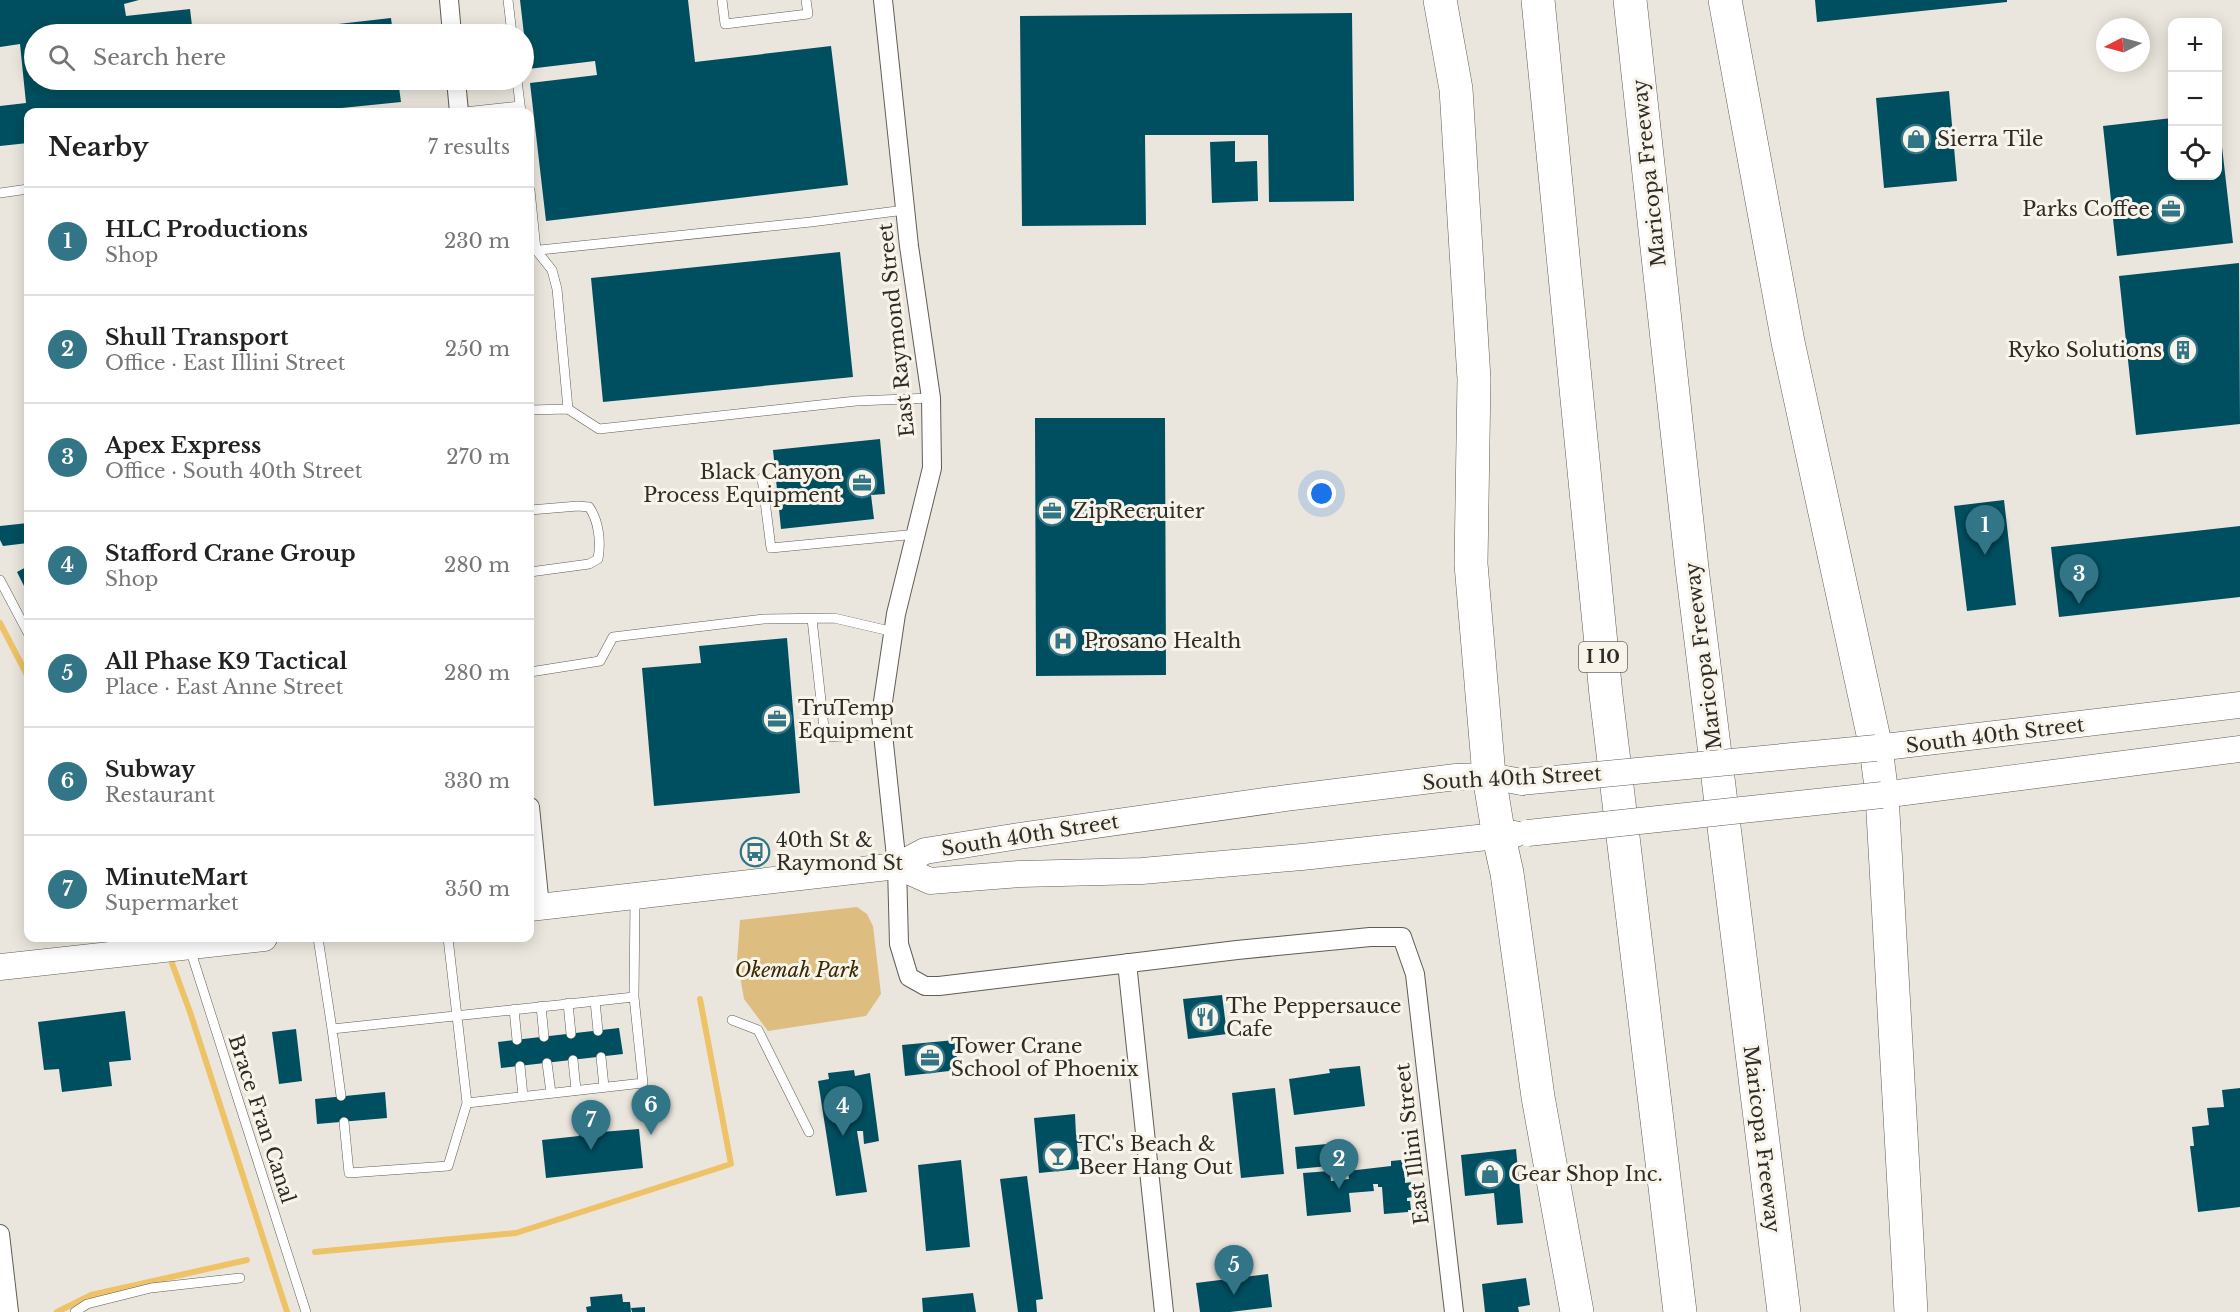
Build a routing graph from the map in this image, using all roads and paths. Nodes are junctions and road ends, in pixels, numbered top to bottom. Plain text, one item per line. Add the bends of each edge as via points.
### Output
1 (449, 0) edge
2 (508, 0) edge
3 (723, 0) edge
4 (806, 0) edge
5 (883, 0) edge
6 (1440, 0) edge
7 (1521, 0) edge
8 (1538, 0) edge
9 (1630, 0) edge
10 (1725, 0) edge
11 (451, 24) edge
12 (511, 24) edge
13 (457, 90) edge
14 (518, 90) edge
15 (459, 108) edge
16 (520, 108) edge
17 (1552, 156) junction
18 (24, 190) edge
19 (0, 193) edge
20 (905, 210) junction
21 (534, 251) edge
22 (534, 252) edge
23 (931, 398) junction
24 (568, 409) junction
25 (534, 410) edge
26 (762, 478) dead end
27 (534, 510) edge
28 (917, 534) junction
29 (534, 571) edge
30 (0, 580) edge
31 (812, 619) junction
32 (24, 625) edge
33 (894, 632) junction
34 (534, 671) edge
35 (2240, 705) edge
36 (883, 734) junction
37 (1876, 748) junction
38 (2240, 749) edge
39 (1489, 776) junction
40 (1882, 795) junction
41 (1514, 835) junction
42 (897, 866) junction
43 (534, 888) edge
44 (635, 896) junction
45 (535, 908) edge
46 (202, 942) edge
47 (319, 942) edge
48 (448, 942) edge
49 (187, 943) edge
50 (1127, 963) junction
51 (0, 967) edge
52 (634, 997) junction
53 (595, 1000) junction
54 (568, 1003) junction
55 (541, 1006) junction
56 (514, 1009) junction
57 (457, 1015) junction
58 (732, 1020) dead end
59 (332, 1029) junction
60 (598, 1031) dead end
61 (571, 1034) dead end
62 (544, 1037) dead end
63 (517, 1040) dead end
64 (601, 1057) dead end
65 (573, 1060) dead end
66 (547, 1063) dead end
67 (520, 1066) dead end
68 (604, 1087) junction
69 (576, 1090) junction
70 (551, 1093) junction
71 (341, 1096) dead end
72 (523, 1096) junction
73 (467, 1103) junction
74 (344, 1122) dead end
75 (809, 1132) dead end
76 (0, 1234) edge
77 (240, 1278) dead end
78 (9, 1312) edge
79 (75, 1312) edge
80 (306, 1312) edge
81 (1164, 1312) edge
82 (1454, 1312) edge
83 (1577, 1312) edge
84 (1680, 1312) edge
85 (1784, 1312) edge
86 (1911, 1312) edge

1 - 11 street
2 - 12 lane
3 - 4 lane via 725,24 808,14
5 - 20 street, East Raymond Street
6 - 39 highway via 1458,112 1474,379 1471,564
7 - 17 highway
8 - 17 highway, I 10
9 - 85 highway, Maricopa Freeway via 1692,568
10 - 37 highway via 1788,342
13 - 15 street
14 - 16 lane
17 - 84 highway, I 10 via 1606,695
18 - 19 lane
20 - 21 lane
20 - 23 street, East Raymond Street
22 - 24 lane via 552,270 557,289
23 - 24 lane via 856,401 600,429
23 - 28 street, East Raymond Street via 932,468
24 - 25 lane
26 - 28 lane via 771,548
27 - 29 lane via 589,507 595,516 600,549 598,559 589,564
28 - 33 street, East Raymond Street
30 - 32 lane
31 - 33 lane via 834,618
31 - 34 lane via 764,620 613,637 600,662
31 - 36 lane via 825,737
33 - 36 street, East Raymond Street via 881,715
35 - 37 main road, South 40th Street
36 - 42 street, East Raymond Street
37 - 39 main road, South 40th Street, bridge via 1522,782
37 - 40 highway
38 - 40 main road, South 40th Street
39 - 41 highway
39 - 42 main road, South 40th Street via 1297,797 1019,836 925,851
40 - 41 main road, South 40th Street, bridge
40 - 86 highway
41 - 42 main road, South 40th Street via 1142,871 930,881
41 - 83 highway via 1507,873 1538,1097
42 - 44 main road, South 40th Street
42 - 50 street via 904,964 909,977 925,986
43 - 45 street
44 - 45 main road, South 40th Street
44 - 52 lane
46 - 49 main road
47 - 59 lane
48 - 57 lane
49 - 51 main road
49 - 80 lane, Brace Fran Canal
50 - 81 street
50 - 82 street, East Illini Street via 1370,937 1402,937 1415,974
52 - 53 lane
52 - 68 lane via 643,1083
53 - 54 lane
53 - 60 lane
54 - 55 lane
54 - 61 lane
55 - 56 lane
55 - 62 lane
56 - 57 lane
56 - 63 lane
57 - 59 lane
57 - 73 lane
58 - 75 lane via 758,1030
59 - 71 lane
64 - 68 lane
65 - 69 lane
66 - 70 lane
67 - 72 lane
68 - 69 lane
69 - 70 lane
70 - 72 lane
72 - 73 lane
73 - 74 lane via 448,1166 349,1173
76 - 78 street
77 - 79 lane via 151,1288 87,1304

